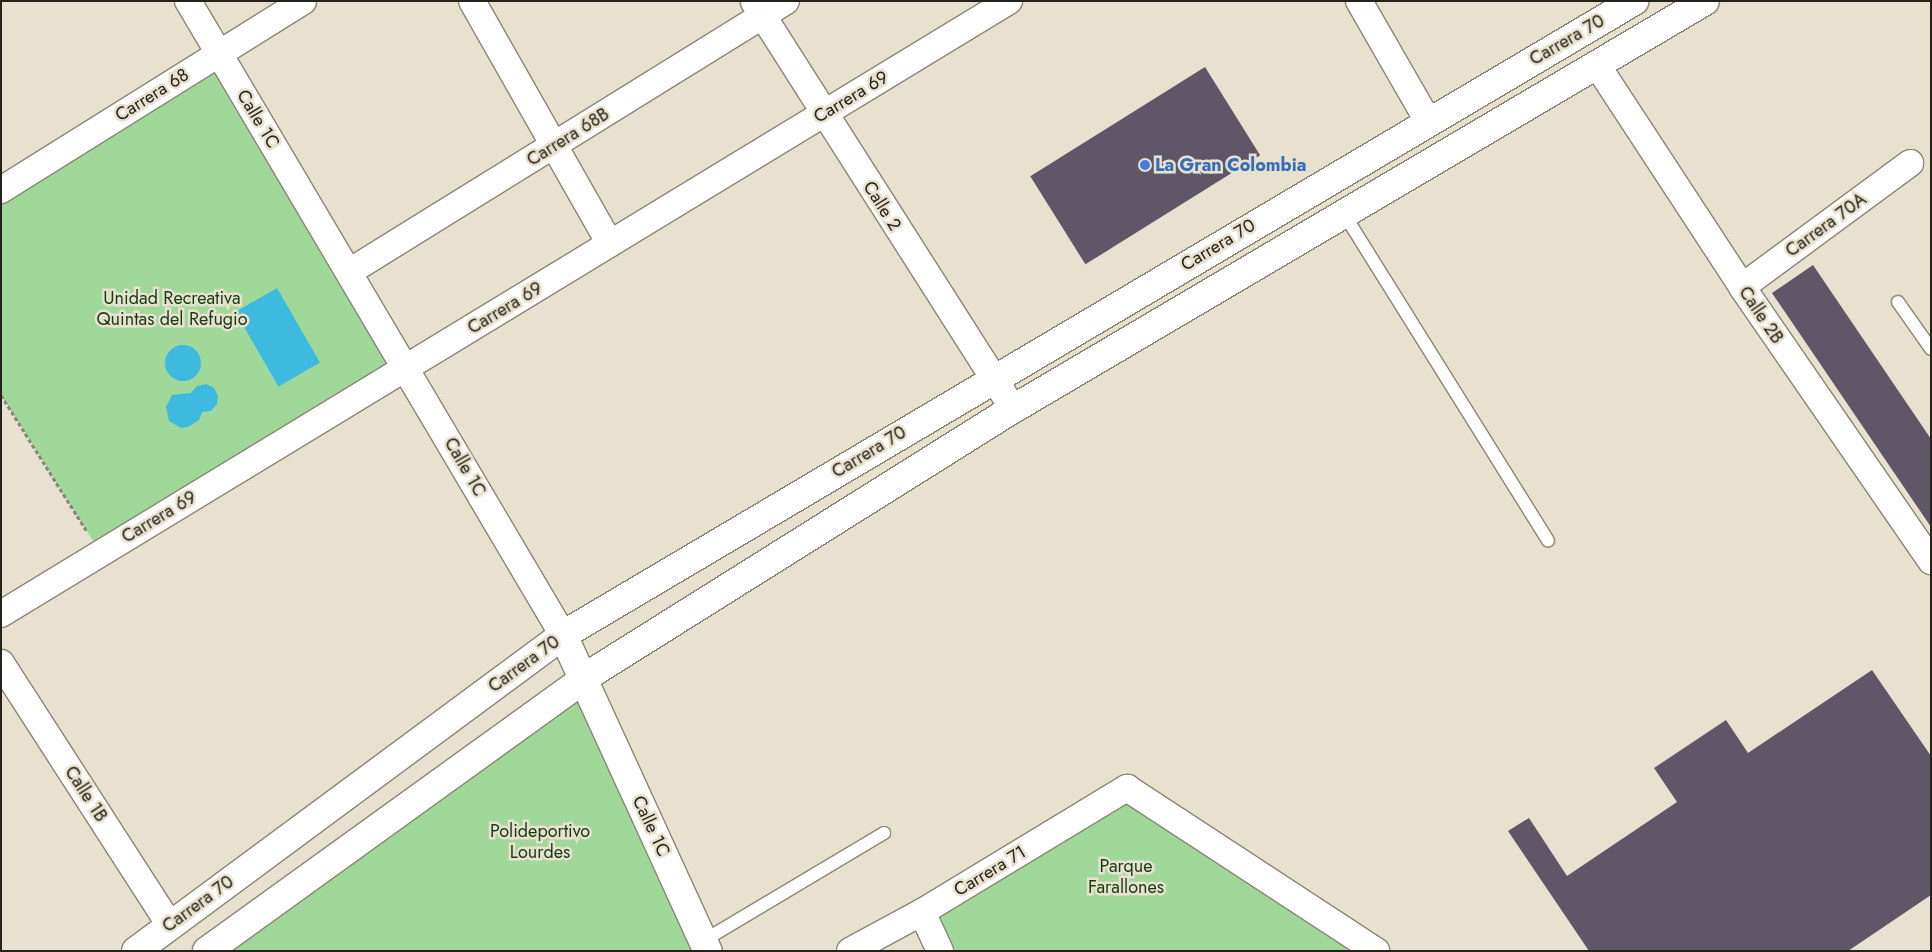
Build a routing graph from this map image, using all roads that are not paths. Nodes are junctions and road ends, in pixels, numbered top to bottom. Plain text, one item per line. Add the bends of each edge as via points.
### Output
1 (188, 1) edge
2 (303, 1) edge
3 (472, 1) edge
4 (786, 1) edge
5 (1009, 1) edge
6 (1358, 1) edge
7 (1634, 1) edge
8 (1706, 1) edge
9 (759, 9) edge
10 (219, 53) junction
11 (1597, 65) junction
12 (824, 114) junction
13 (1428, 121) junction
14 (554, 145) junction
15 (1910, 163) dead end
16 (1, 190) edge
17 (1344, 214) junction
18 (610, 244) junction
19 (349, 272) junction
20 (1742, 287) junction
21 (1898, 302) dead end
22 (1931, 349) edge
23 (407, 368) junction
24 (992, 379) junction
25 (1013, 409) junction
26 (1548, 540) dead end
27 (1931, 561) edge
28 (1, 614) edge
29 (563, 636) junction
30 (611, 661) junction
31 (1, 663) edge
32 (584, 678) junction
33 (600, 715) junction
34 (884, 832) dead end
35 (922, 912) junction
36 (170, 925) junction
37 (1343, 940) edge
38 (706, 946) edge
39 (136, 951) edge
40 (207, 951) edge
41 (850, 951) edge
42 (940, 951) edge
43 (1376, 951) edge

1 - 10 street, Calle 1C
2 - 10 street, Carrera 68
3 - 14 street
4 - 9 street, Carrera 68B
5 - 12 street, Carrera 69
6 - 13 street
7 - 13 street, Carrera 70
8 - 11 street, Carrera 70
9 - 12 street, Calle 2
9 - 14 street, Carrera 68B
10 - 16 street, Carrera 68
10 - 19 street, Calle 1C
11 - 17 street, Carrera 70
11 - 20 street, Calle 2B
12 - 18 street, Carrera 69
12 - 24 street, Calle 2
13 - 24 street, Carrera 70
14 - 18 street
14 - 19 street, Carrera 68B
15 - 20 street, Carrera 70A
17 - 25 street, Carrera 70
17 - 26 lane
18 - 23 street, Carrera 69
19 - 23 street, Calle 1C
20 - 27 street, Calle 2B
21 - 22 lane
23 - 28 street, Carrera 69
23 - 29 street, Calle 1C
24 - 25 street, Calle 2
24 - 29 street, Carrera 70
25 - 30 street, Carrera 70
29 - 32 street, Calle 1C
29 - 36 street, Carrera 70
30 - 32 street, Carrera 70
30 - 33 street via 604,678
31 - 36 street, Calle 1B
32 - 33 street, Calle 1C
32 - 40 street, Carrera 70
33 - 38 street, Calle 1C
34 - 38 lane
35 - 37 street, Carrera 71 via 1127,788
35 - 41 street, Carrera 71
35 - 42 street
36 - 39 street, Carrera 70
37 - 43 street

